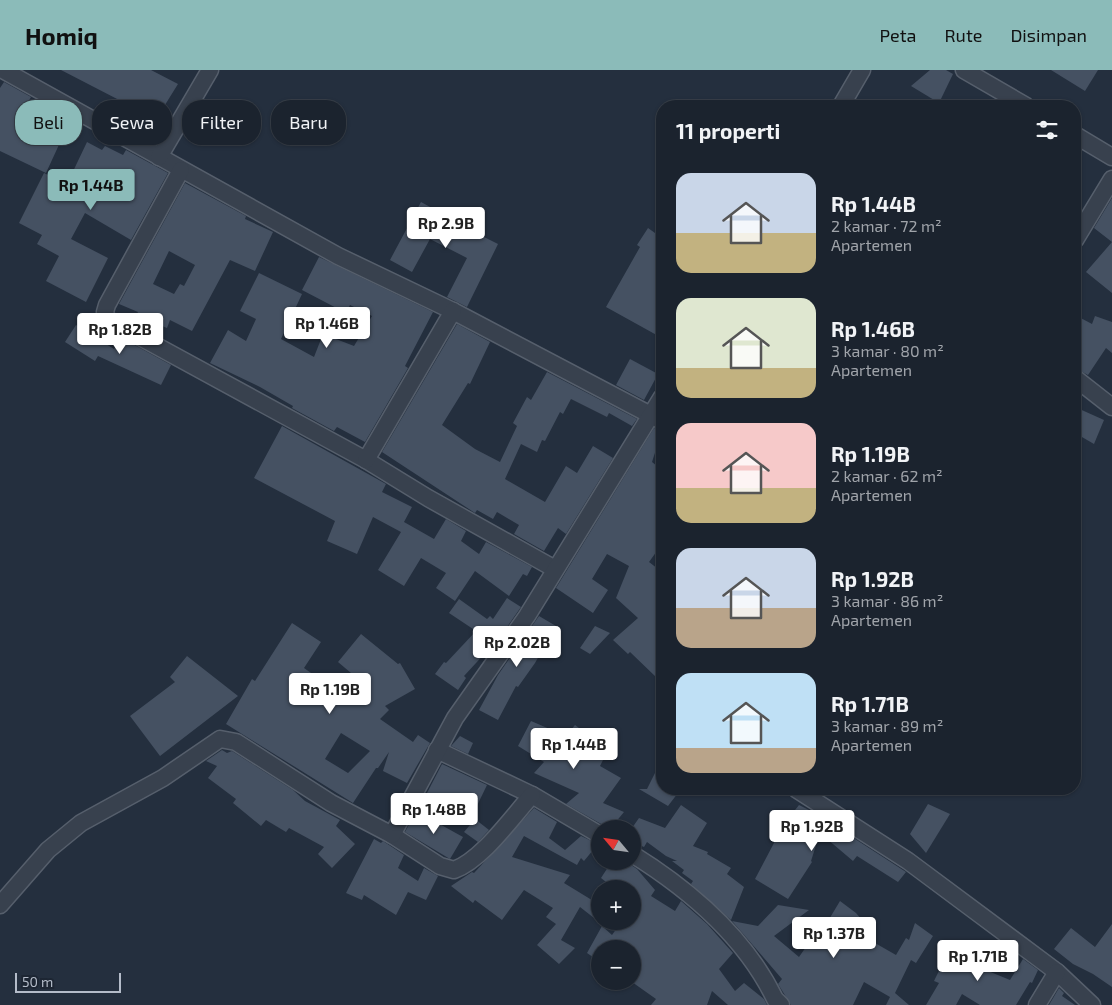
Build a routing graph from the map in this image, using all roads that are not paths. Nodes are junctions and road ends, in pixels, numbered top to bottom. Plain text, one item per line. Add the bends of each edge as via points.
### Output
1 (3, 70) edge
2 (210, 70) edge
3 (862, 70) edge
4 (964, 70) edge
5 (844, 100) edge
6 (1016, 100) edge
7 (1081, 139) edge
8 (159, 157) junction
9 (1112, 157) edge
10 (181, 170) junction
11 (1112, 179) edge
12 (1081, 230) edge
13 (453, 311) junction
14 (1081, 383) edge
15 (1112, 407) edge
16 (656, 417) edge
17 (656, 419) edge
18 (366, 460) junction
19 (555, 569) junction
20 (439, 746) junction
21 (532, 795) junction
22 (805, 795) edge
23 (591, 830) edge
24 (392, 835) junction
25 (641, 860) edge
26 (0, 905) edge
27 (1058, 972) junction
28 (781, 1005) edge
29 (1037, 1005) edge
30 (1092, 1005) edge

1 - 8 street
2 - 8 street
3 - 5 street
4 - 6 street
7 - 9 street
8 - 10 street
10 - 13 street via 338,256
10 - 18 street via 107,305 105,315 113,323
11 - 12 street
13 - 16 street
13 - 18 street
14 - 15 street
17 - 19 street
18 - 19 street
19 - 20 street via 527,616 454,718
20 - 21 street
20 - 24 street
21 - 23 street
21 - 24 street via 484,848 467,864 454,870 440,866
22 - 27 street via 908,861
24 - 26 street via 331,803 236,742 220,738 163,778 81,823 48,850
25 - 28 street via 724,924
27 - 29 street
27 - 30 street

